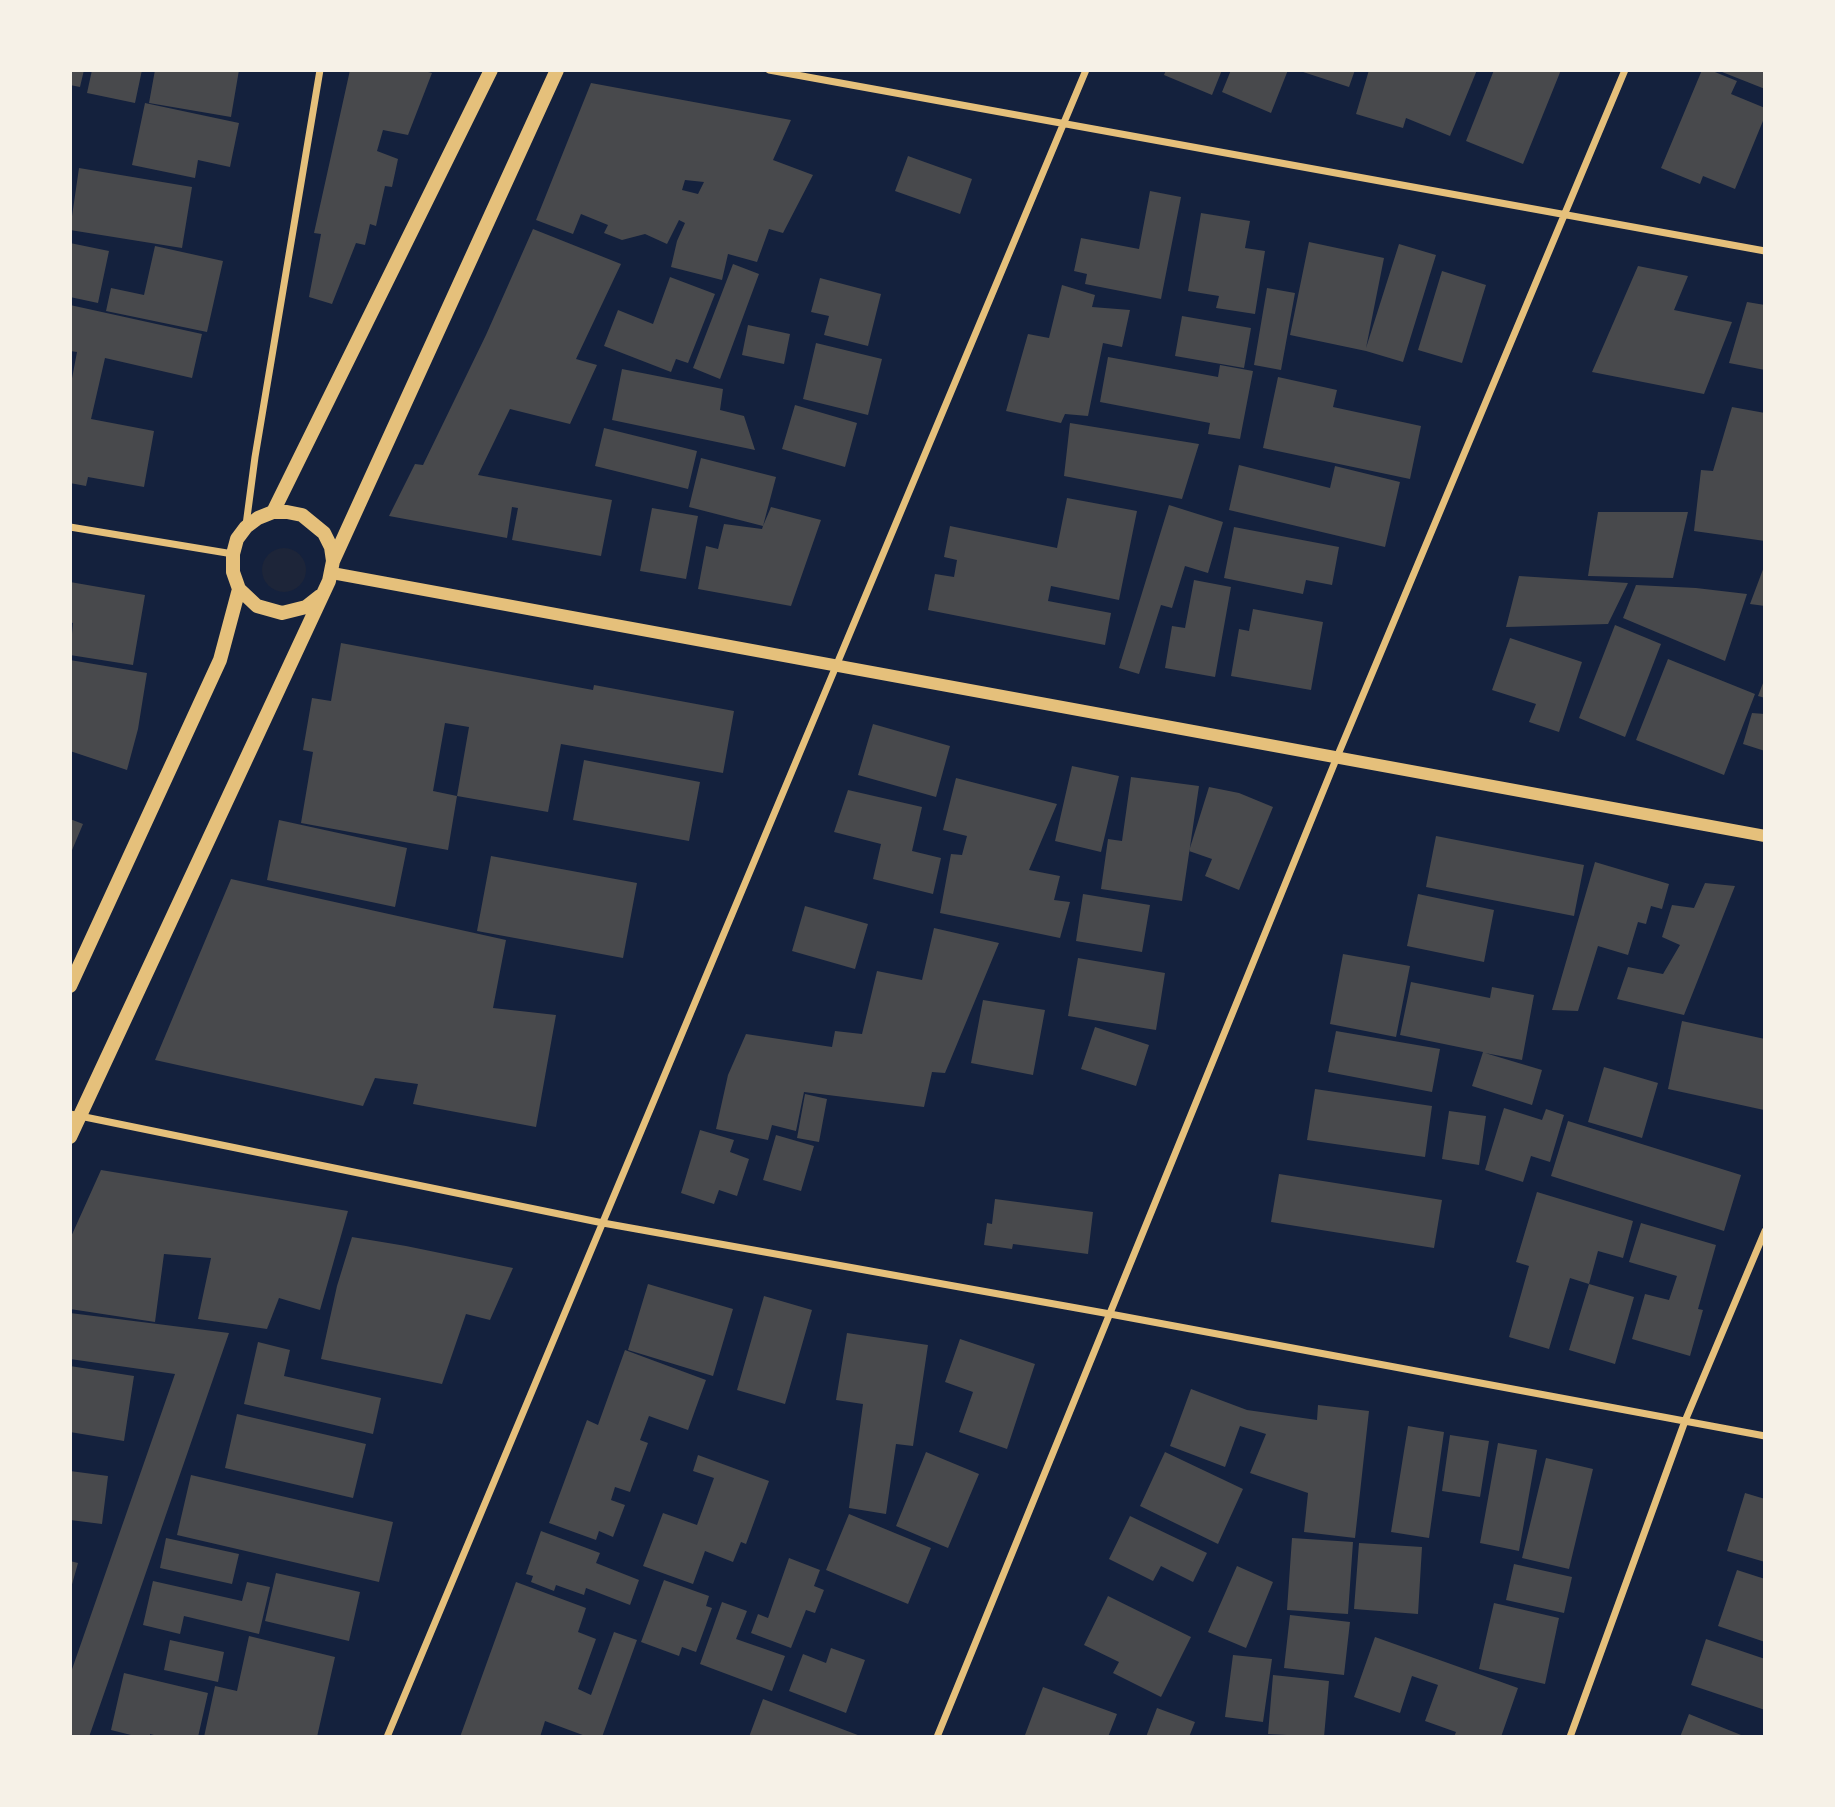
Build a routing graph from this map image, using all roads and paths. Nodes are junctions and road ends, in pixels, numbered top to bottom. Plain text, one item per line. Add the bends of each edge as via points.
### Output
1 (320, 70) edge
2 (491, 70) edge
3 (557, 70) edge
4 (769, 70) edge
5 (1086, 70) edge
6 (1625, 70) edge
7 (1064, 123) junction
8 (1564, 215) junction
9 (1765, 251) edge
10 (273, 512) junction
11 (70, 527) edge
12 (246, 527) junction
13 (233, 554) junction
14 (332, 567) junction
15 (239, 589) junction
16 (325, 590) junction
17 (837, 665) junction
18 (1337, 757) junction
19 (1765, 836) edge
20 (70, 986) edge
21 (75, 1116) edge
22 (70, 1137) edge
23 (603, 1223) junction
24 (1765, 1231) edge
25 (1110, 1314) junction
26 (1685, 1421) junction
27 (1765, 1436) edge
28 (387, 1737) edge
29 (937, 1737) edge
30 (1570, 1737) edge

1 - 12 street
2 - 10 main road
3 - 14 main road
4 - 7 street
5 - 7 street
6 - 8 street
7 - 8 street
7 - 17 street
8 - 9 street
8 - 18 street
10 - 12 main road
10 - 14 main road via 302,515 314,523 331,547
11 - 13 street
12 - 13 main road
13 - 15 main road
14 - 16 main road
14 - 17 street
15 - 16 main road via 257,607 282,613 306,607
15 - 20 main road via 220,660
16 - 21 main road
17 - 18 street
17 - 23 street
18 - 19 street
18 - 25 street
21 - 22 main road
21 - 23 street
23 - 25 street
23 - 28 street
24 - 26 street
25 - 26 street
25 - 29 street
26 - 27 street
26 - 30 street

